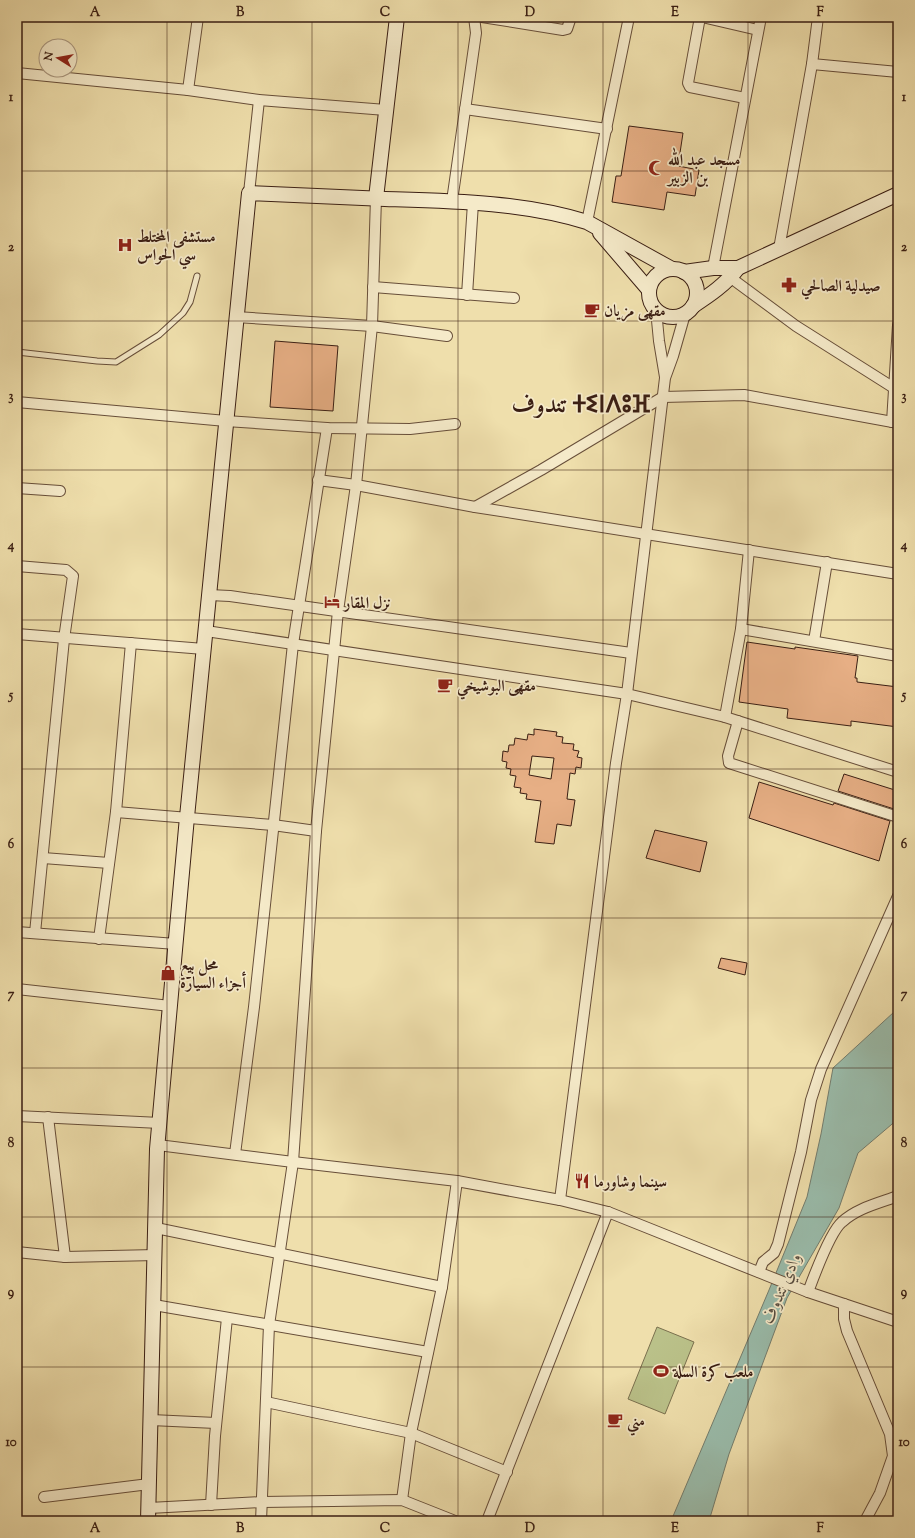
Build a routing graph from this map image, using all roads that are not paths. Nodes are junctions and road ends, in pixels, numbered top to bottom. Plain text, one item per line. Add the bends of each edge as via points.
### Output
1 (198, 17) edge
2 (397, 17) edge
3 (474, 17) edge
4 (482, 17) edge
5 (571, 17) edge
6 (629, 17) edge
7 (701, 17) edge
8 (761, 17) edge
9 (818, 17) edge
10 (758, 30) junction
11 (812, 64) junction
12 (898, 72) edge
13 (17, 73) edge
14 (188, 90) junction
15 (744, 98) junction
16 (259, 100) junction
17 (465, 109) junction
18 (386, 110) junction
19 (607, 129) junction
20 (249, 193) junction
21 (898, 194) edge
22 (376, 198) junction
23 (452, 201) junction
24 (472, 203) junction
25 (591, 224) junction
26 (779, 249) junction
27 (713, 268) junction
28 (678, 270) junction
29 (735, 273) junction
30 (197, 276) dead end
31 (373, 287) junction
32 (649, 290) junction
33 (466, 295) junction
34 (514, 298) dead end
35 (656, 310) junction
36 (689, 310) junction
37 (236, 317) junction
38 (898, 325) edge
39 (372, 326) junction
40 (446, 336) dead end
41 (17, 352) edge
42 (665, 378) junction
43 (894, 388) junction
44 (663, 397) junction
45 (17, 402) edge
46 (226, 421) junction
47 (895, 422) edge
48 (455, 424) dead end
49 (327, 428) junction
50 (362, 429) junction
51 (318, 480) junction
52 (356, 485) junction
53 (17, 488) edge
54 (60, 491) dead end
55 (475, 507) junction
56 (645, 533) junction
57 (749, 550) junction
58 (827, 562) junction
59 (17, 566) edge
60 (898, 574) edge
61 (209, 595) junction
62 (298, 606) junction
63 (338, 611) junction
64 (741, 629) junction
65 (206, 631) junction
66 (17, 634) edge
67 (64, 639) junction
68 (814, 641) junction
69 (130, 643) junction
70 (293, 644) junction
71 (204, 649) junction
72 (334, 650) junction
73 (631, 654) junction
74 (898, 656) edge
75 (627, 694) junction
76 (725, 717) junction
77 (738, 721) junction
78 (898, 772) edge
79 (116, 812) junction
80 (187, 817) junction
81 (898, 817) edge
82 (274, 825) junction
83 (316, 831) junction
84 (43, 858) junction
85 (109, 863) junction
86 (898, 896) edge
87 (17, 932) edge
88 (35, 933) junction
89 (99, 939) junction
90 (176, 944) junction
91 (17, 989) edge
92 (170, 1006) junction
93 (17, 1116) edge
94 (48, 1117) junction
95 (160, 1123) junction
96 (158, 1145) junction
97 (235, 1154) junction
98 (293, 1162) junction
99 (457, 1181) junction
100 (898, 1196) edge
101 (560, 1200) junction
102 (608, 1212) junction
103 (156, 1228) junction
104 (17, 1252) edge
105 (279, 1253) junction
106 (156, 1255) junction
107 (65, 1257) junction
108 (759, 1272) junction
109 (442, 1287) junction
110 (808, 1292) junction
111 (844, 1304) junction
112 (154, 1306) junction
113 (227, 1318) junction
114 (898, 1322) edge
115 (269, 1325) junction
116 (428, 1352) junction
117 (266, 1402) junction
118 (151, 1420) junction
119 (216, 1423) junction
120 (411, 1433) junction
121 (507, 1472) junction
122 (149, 1484) junction
123 (44, 1497) dead end
124 (402, 1500) junction
125 (262, 1502) junction
126 (211, 1505) junction
127 (149, 1514) edge
128 (261, 1521) edge
129 (455, 1521) edge
130 (487, 1521) edge
131 (865, 1521) edge

1 - 14 street
2 - 18 main road
3 - 17 street via 476,32
4 - 5 street via 563,30 567,29
6 - 19 street
7 - 10 street
7 - 15 street via 688,83 690,87
8 - 10 street
9 - 11 street
10 - 15 street
11 - 12 street
11 - 26 street
13 - 14 street
14 - 16 street
15 - 27 street
16 - 18 street
16 - 20 street
17 - 19 street
17 - 23 street
18 - 22 main road
19 - 25 street
20 - 22 main road
20 - 37 main road
21 - 26 main road
22 - 23 main road
22 - 31 street
23 - 24 main road
24 - 25 main road via 514,206
24 - 33 street
25 - 28 main road
25 - 32 main road
26 - 29 main road
27 - 28 main road
27 - 29 main road
28 - 32 main road via 659,273
28 - 36 main road via 690,276 695,283 696,299
29 - 36 main road
29 - 43 street via 796,326
30 - 41 lane via 190,302 183,313 159,335 116,362
31 - 33 street
31 - 39 street
32 - 35 main road
33 - 34 street
35 - 36 main road via 670,317 678,317
35 - 42 street
36 - 42 street
37 - 39 street
37 - 46 main road
38 - 43 street
39 - 40 street
39 - 50 street
42 - 44 street
43 - 47 street
44 - 47 street via 744,395
44 - 55 street
44 - 56 street
45 - 46 street
46 - 49 street
46 - 61 main road
48 - 50 street via 410,429
49 - 50 street
49 - 51 street
50 - 52 street
51 - 52 street
51 - 62 street
52 - 55 street
52 - 63 street
53 - 54 street
55 - 56 street
56 - 57 street
56 - 73 street
57 - 58 street
57 - 64 street
58 - 60 street
58 - 68 street
59 - 67 street via 66,570 73,576
61 - 62 street
61 - 65 main road
62 - 63 street
62 - 70 street
63 - 72 street
63 - 73 street
64 - 68 street
64 - 76 street
65 - 70 street
65 - 71 main road
66 - 67 street
67 - 69 street
67 - 84 street
68 - 74 street
69 - 71 street
69 - 79 street
70 - 72 street
70 - 82 street
71 - 80 main road
72 - 75 street
72 - 83 street
73 - 75 street
75 - 76 street
75 - 101 street
76 - 77 street
77 - 78 street
77 - 81 street via 728,756 729,763
79 - 80 street
79 - 85 street
80 - 82 street
80 - 90 main road
82 - 83 street
82 - 97 street
83 - 98 street
84 - 85 street
84 - 88 street
85 - 89 street
86 - 108 street via 821,1069 811,1100 778,1244
87 - 88 street
88 - 89 street
89 - 90 street
90 - 92 main road
91 - 92 street
92 - 95 main road
93 - 94 street
94 - 95 street
94 - 107 street
95 - 96 main road
96 - 97 street
96 - 103 main road
97 - 98 street
98 - 99 street
98 - 105 street
99 - 101 street
99 - 109 street
100 - 110 street via 853,1214 840,1223
101 - 102 street
102 - 108 street
102 - 121 street
103 - 105 street
103 - 106 main road
104 - 107 street
105 - 109 street
105 - 115 street
106 - 107 street
106 - 112 main road
108 - 110 street
109 - 116 street
110 - 111 street
111 - 114 street
111 - 131 street via 847,1331 890,1434 893,1456 880,1493
112 - 113 street
112 - 118 main road
113 - 115 street
113 - 119 street
115 - 116 street
115 - 117 street
116 - 120 street
117 - 120 street
117 - 125 street
118 - 119 street
118 - 122 main road
119 - 126 street
120 - 121 street
120 - 124 street
121 - 130 street
122 - 123 street
122 - 127 main road
124 - 125 street
124 - 129 street
125 - 126 street
125 - 128 street
126 - 127 street

